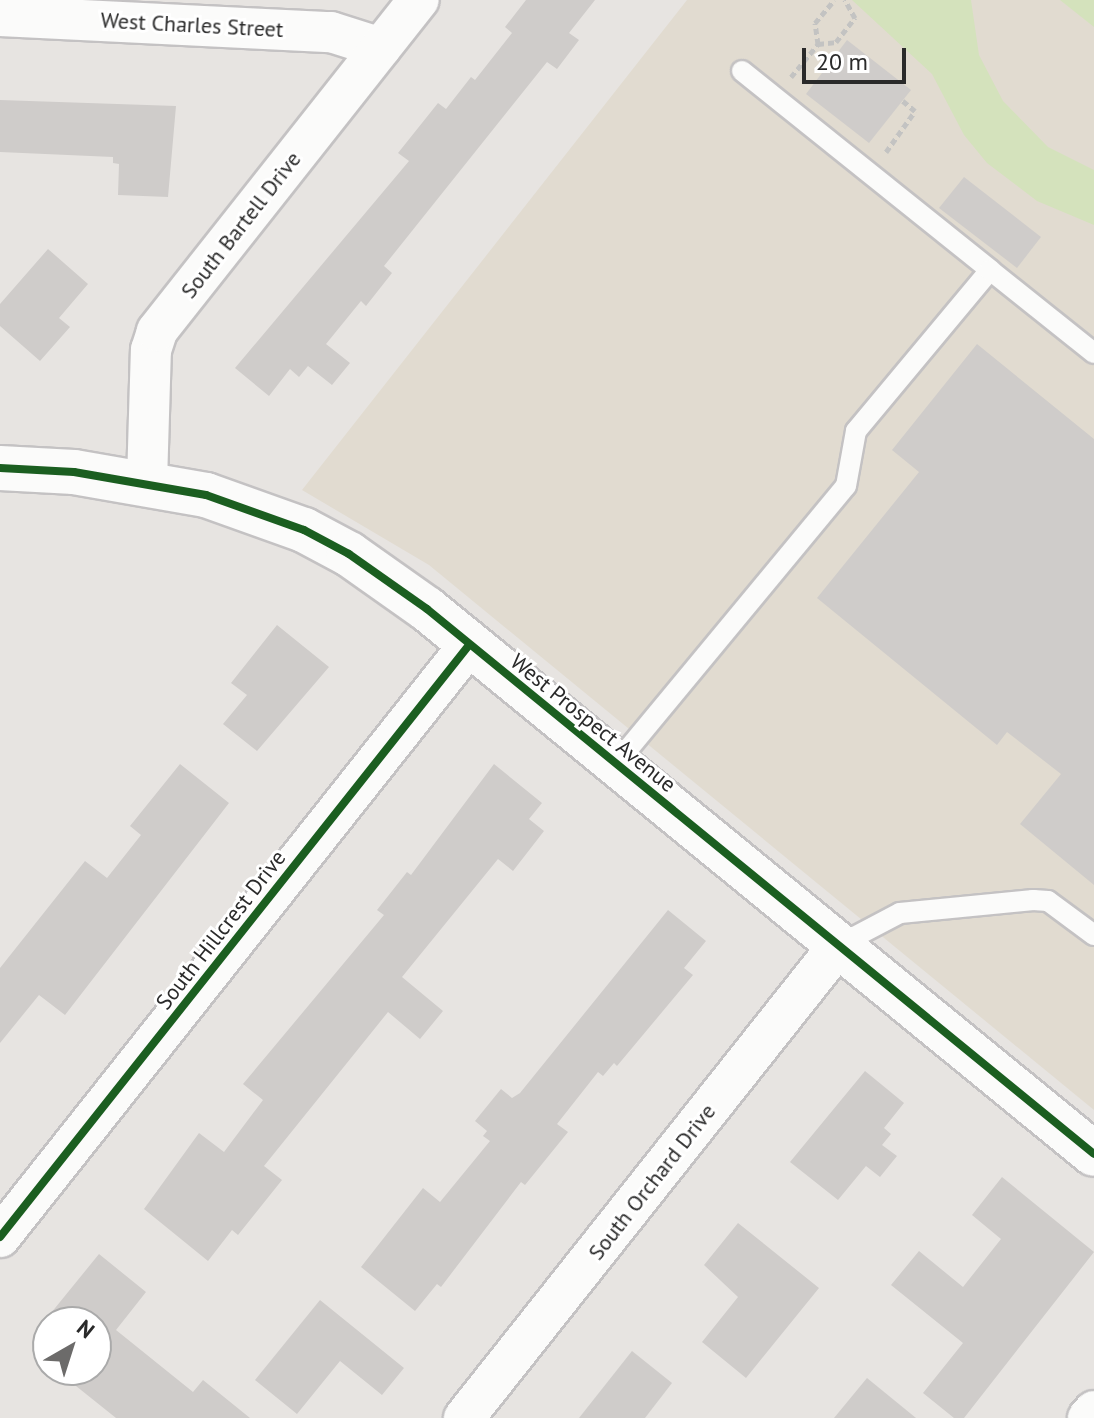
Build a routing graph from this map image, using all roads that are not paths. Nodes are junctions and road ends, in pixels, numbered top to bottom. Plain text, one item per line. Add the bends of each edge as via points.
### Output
1 (418, 0) edge
2 (0, 16) edge
3 (381, 48) junction
4 (742, 71) dead end
5 (990, 270) junction
6 (1094, 353) edge
7 (0, 468) edge
8 (147, 482) junction
9 (469, 645) junction
10 (615, 765) junction
11 (1094, 935) edge
12 (839, 945) junction
13 (1094, 1154) edge
14 (0, 1237) edge
15 (1094, 1411) edge
16 (464, 1418) edge
17 (1088, 1418) edge

1 - 3 street, South Bartell Drive
2 - 3 street, West Charles Street via 331,32
3 - 8 street, South Bartell Drive via 157,331 151,350
4 - 5 lane
5 - 6 lane
5 - 10 lane via 856,431 846,486
7 - 8 main road, West Prospect Avenue
8 - 9 main road, West Prospect Avenue via 206,495 304,530 386,578
9 - 10 main road, West Prospect Avenue
9 - 14 street, South Hillcrest Drive
10 - 12 main road, West Prospect Avenue
11 - 12 lane via 1048,901 1033,900 900,913
12 - 13 main road, West Prospect Avenue
12 - 16 street, South Orchard Drive
15 - 17 street

